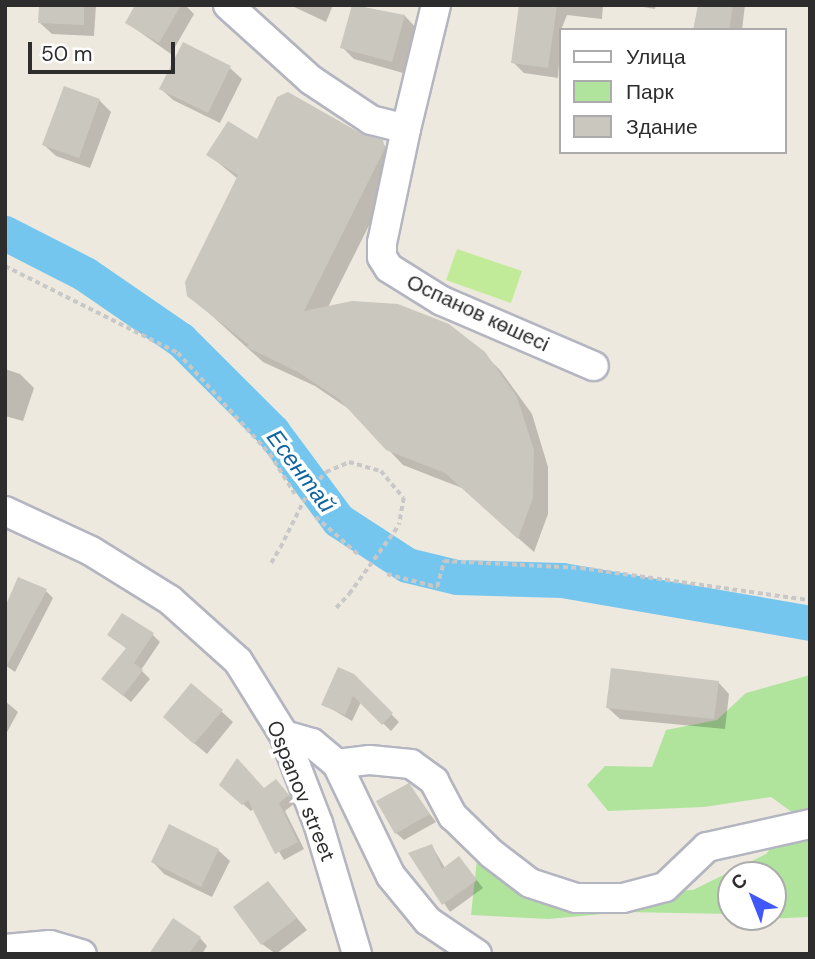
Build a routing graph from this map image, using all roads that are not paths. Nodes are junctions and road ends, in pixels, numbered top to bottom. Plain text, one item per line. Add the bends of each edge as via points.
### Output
1 (228, 5) edge
2 (436, 5) edge
3 (406, 129) junction
4 (594, 366) dead end
5 (5, 511) edge
6 (284, 736) junction
7 (337, 764) junction
8 (810, 824) edge
9 (5, 949) edge
10 (82, 954) edge
11 (357, 954) edge
12 (477, 954) edge

1 - 3 street via 311,80 371,120
2 - 3 street, Оспанов көшесі
3 - 4 street, Оспанов көшесі via 382,243 382,257 389,268 442,301
5 - 6 street, Ospanov street via 91,551 170,600 238,661
6 - 7 street via 312,743
6 - 11 street, Ospanov street via 318,824
7 - 8 street via 370,760 411,764 433,781 453,816 492,854 530,883 576,898 624,898 665,887 707,848
7 - 12 street via 391,876 428,921
9 - 10 street via 50,945

